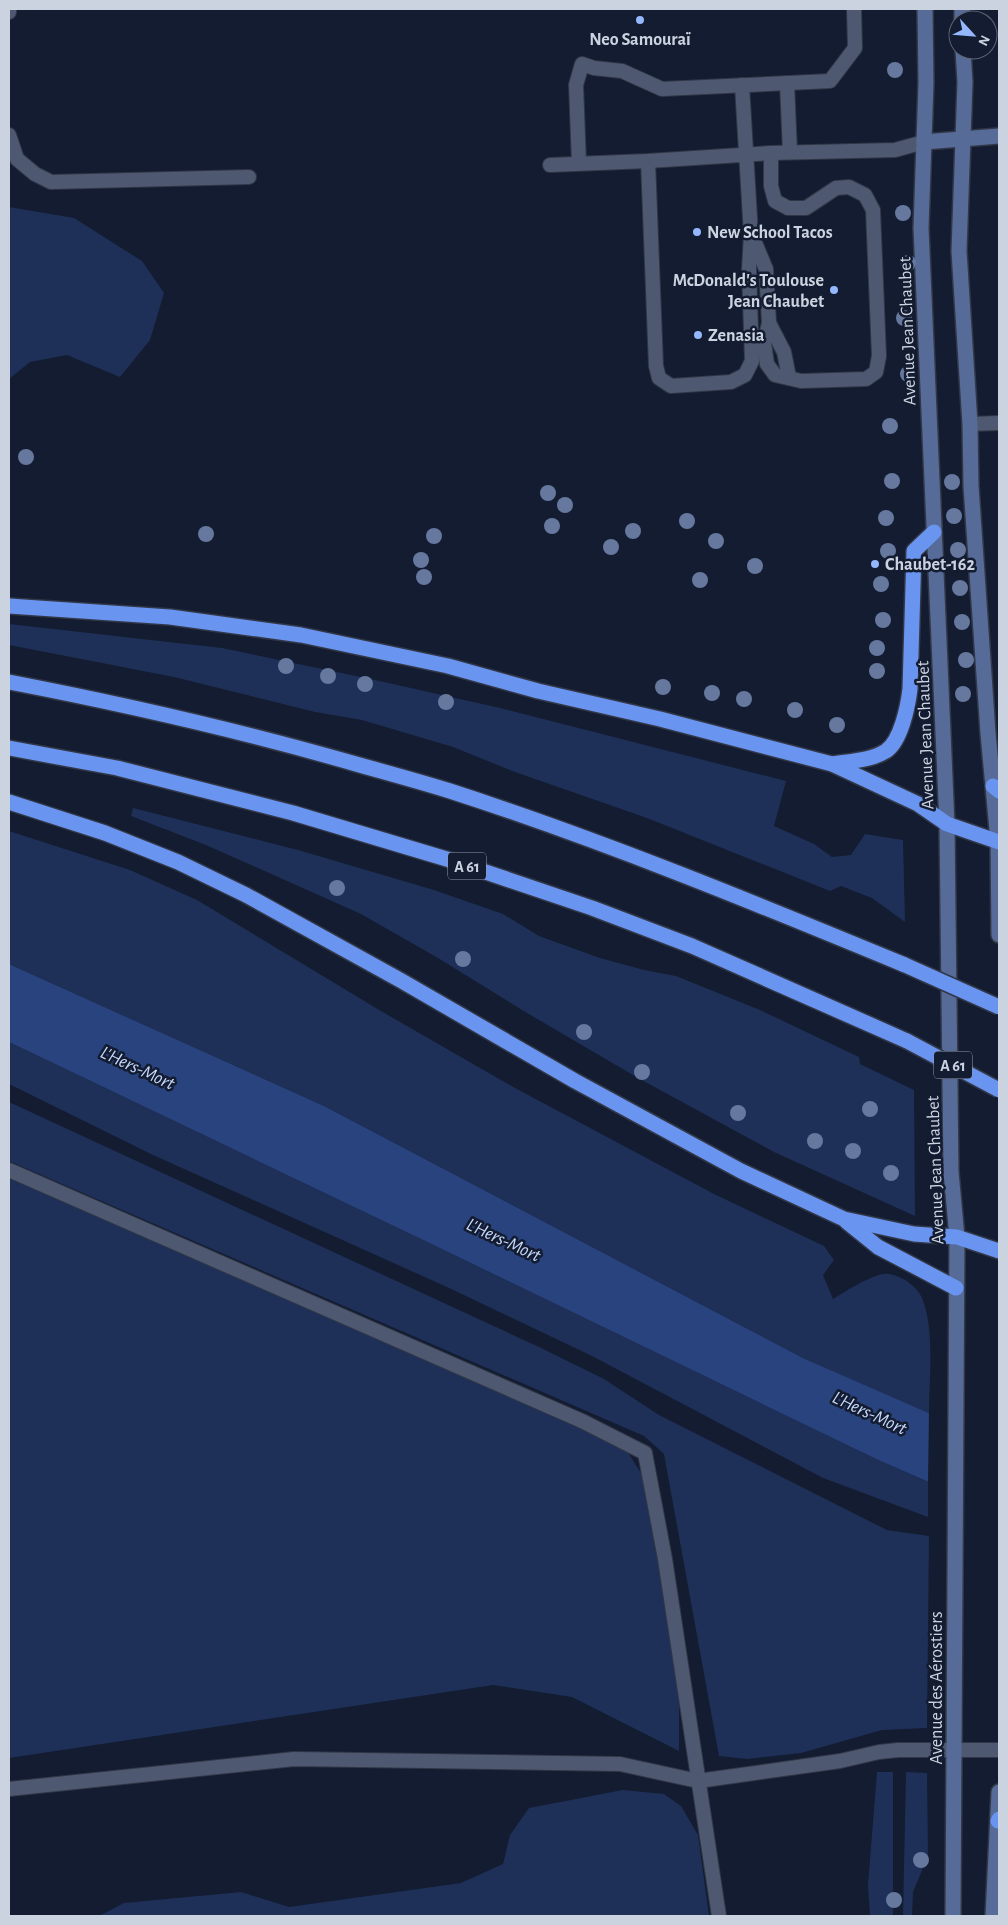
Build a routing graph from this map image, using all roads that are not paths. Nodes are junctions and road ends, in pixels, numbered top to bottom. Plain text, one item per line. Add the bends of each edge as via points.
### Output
1 (854, 9) edge
2 (925, 9) edge
3 (964, 60) edge
4 (787, 83) junction
5 (742, 85) junction
6 (9, 135) edge
7 (999, 136) edge
8 (963, 138) junction
9 (924, 142) junction
10 (790, 152) junction
11 (771, 153) junction
12 (746, 155) junction
13 (648, 161) junction
14 (579, 163) junction
15 (550, 165) dead end
16 (248, 177) dead end
17 (751, 235) junction
18 (769, 323) junction
19 (789, 377) junction
20 (999, 423) edge
21 (970, 424) junction
22 (934, 532) junction
23 (9, 606) edge
24 (9, 682) edge
25 (9, 748) edge
26 (832, 764) junction
27 (996, 788) edge
28 (9, 802) edge
29 (947, 824) junction
30 (998, 841) edge
31 (999, 936) edge
32 (999, 1007) edge
33 (999, 1090) edge
34 (9, 1170) edge
35 (844, 1219) junction
36 (957, 1237) junction
37 (999, 1252) edge
38 (956, 1288) junction
39 (956, 1460) joint
40 (954, 1750) junction
41 (999, 1750) edge
42 (698, 1781) junction
43 (9, 1790) edge
44 (999, 1792) edge
45 (999, 1820) edge
46 (719, 1916) edge
47 (953, 1916) edge
48 (993, 1916) edge

1 - 4 lane via 855,48 830,81
2 - 9 main road, Avenue Jean Chaubet
3 - 8 main road
4 - 5 lane
4 - 10 lane
5 - 12 lane
5 - 14 lane via 662,89 622,71 582,64 576,85
6 - 16 lane via 17,159 51,182
7 - 8 main road
8 - 9 main road
8 - 21 main road via 958,251
9 - 10 lane via 894,150
9 - 22 main road, Avenue Jean Chaubet via 921,228
10 - 11 lane
11 - 12 lane
11 - 19 lane via 770,186 775,202 788,208 806,208 836,188 849,187 865,195 873,210 879,356 876,372 866,379 801,381
12 - 13 lane
12 - 17 lane
13 - 14 lane
13 - 17 lane via 656,366 659,378 671,386 730,382 745,375 752,361
14 - 15 lane
17 - 18 lane via 766,269
18 - 19 lane via 784,352
18 - 19 lane via 764,343 767,364 775,375
20 - 21 lane
21 - 27 main road via 971,486 988,733
22 - 26 highway via 914,551 910,689 899,732 887,750 868,758
22 - 29 main road, Avenue Jean Chaubet
23 - 26 highway via 170,617 301,635 448,666
24 - 32 highway, bridge via 85,696 226,730 449,791 704,882
25 - 33 highway, A 61, bridge via 117,768 293,813 450,860 592,908 692,946 907,1041
26 - 29 highway via 918,804
27 - 30 main road
28 - 35 highway via 114,836 246,895 741,1171
29 - 30 highway
29 - 36 main road, Avenue Jean Chaubet via 951,1172
30 - 31 main road
34 - 42 lane via 582,1421 645,1453 665,1559
35 - 36 highway via 914,1234
35 - 38 highway via 878,1247
36 - 37 highway
36 - 38 main road, Avenue Jean Chaubet
38 - 39 main road, Avenue Jean Chaubet
39 - 40 main road, Avenue des Aérostiers
40 - 41 lane
40 - 42 lane via 879,1752 840,1761
40 - 47 main road, Avenue des Aérostiers
42 - 43 lane via 620,1764 294,1759
42 - 46 lane
44 - 45 main road
45 - 48 main road

